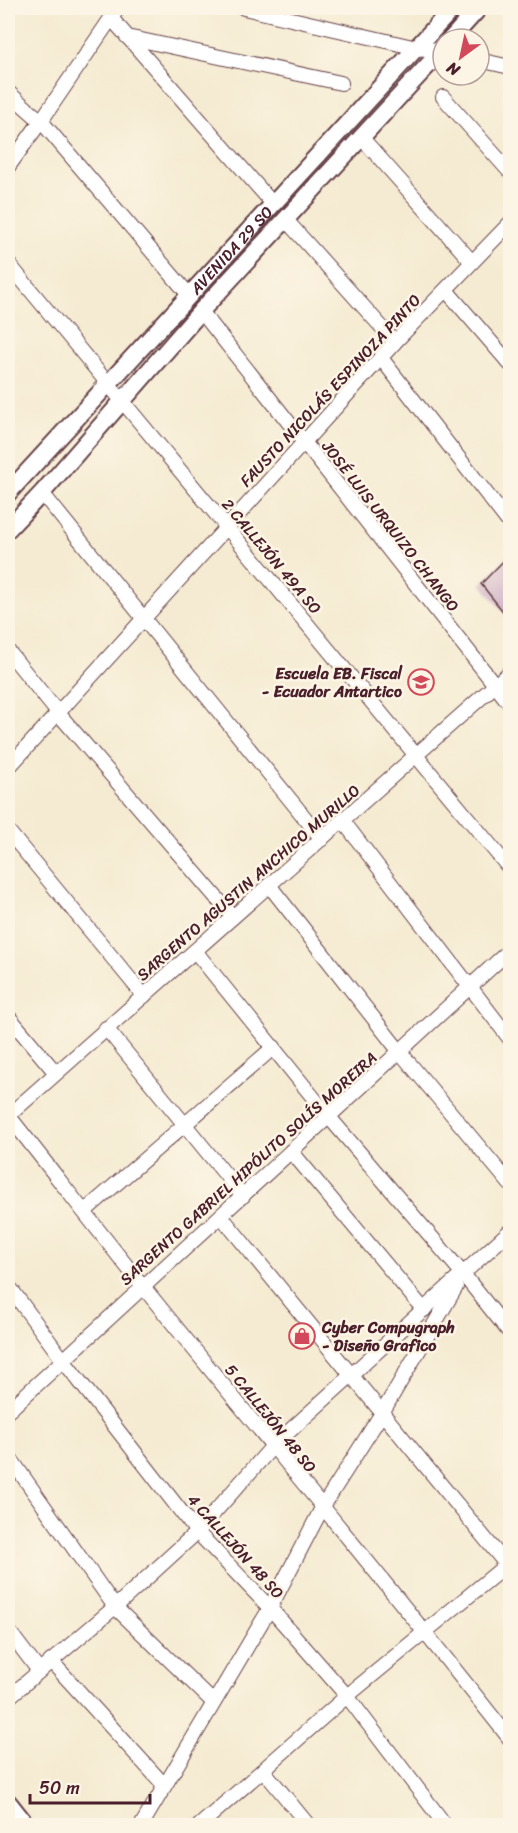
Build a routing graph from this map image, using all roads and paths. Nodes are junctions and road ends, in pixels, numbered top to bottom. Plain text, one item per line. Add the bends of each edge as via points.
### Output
1 (244, 8) edge
2 (453, 8) edge
3 (479, 8) edge
4 (115, 13) edge
5 (462, 27) edge
6 (127, 37) junction
7 (417, 48) junction
8 (431, 48) edge
9 (431, 62) edge
10 (491, 63) edge
11 (510, 67) edge
12 (341, 83) dead end
13 (8, 92) edge
14 (443, 97) dead end
15 (41, 121) junction
16 (361, 137) junction
17 (8, 167) edge
18 (510, 172) edge
19 (273, 204) junction
20 (286, 220) junction
21 (510, 223) edge
22 (472, 262) junction
23 (8, 263) edge
24 (446, 290) junction
25 (189, 295) junction
26 (201, 311) junction
27 (395, 342) junction
28 (381, 358) junction
29 (510, 364) edge
30 (108, 383) junction
31 (122, 400) junction
32 (304, 442) junction
33 (8, 493) edge
34 (42, 493) junction
35 (510, 524) edge
36 (227, 527) junction
37 (8, 529) edge
38 (144, 619) junction
39 (8, 651) edge
40 (510, 672) edge
41 (496, 685) junction
42 (510, 704) edge
43 (58, 713) junction
44 (417, 755) junction
45 (8, 768) edge
46 (342, 820) junction
47 (8, 831) edge
48 (322, 839) junction
49 (510, 869) edge
50 (269, 885) junction
51 (233, 917) junction
52 (510, 950) edge
53 (195, 951) junction
54 (470, 987) junction
55 (144, 996) junction
56 (8, 1016) edge
57 (106, 1028) junction
58 (510, 1039) edge
59 (274, 1047) junction
60 (399, 1052) junction
61 (56, 1073) junction
62 (8, 1115) edge
63 (328, 1117) junction
64 (186, 1124) junction
65 (291, 1151) junction
66 (510, 1184) edge
67 (243, 1196) junction
68 (85, 1211) junction
69 (221, 1216) junction
70 (510, 1232) edge
71 (463, 1274) junction
72 (8, 1285) edge
73 (143, 1287) junction
74 (424, 1310) junction
75 (510, 1333) edge
76 (63, 1360) junction
77 (351, 1375) junction
78 (8, 1411) edge
79 (382, 1413) junction
80 (273, 1446) junction
81 (8, 1455) edge
82 (322, 1508) junction
83 (197, 1532) junction
84 (509, 1565) edge
85 (115, 1607) junction
86 (270, 1608) junction
87 (8, 1630) edge
88 (426, 1631) junction
89 (51, 1661) junction
90 (39, 1671) junction
91 (347, 1696) junction
92 (8, 1698) edge
93 (213, 1702) junction
94 (510, 1739) edge
95 (264, 1771) junction
96 (164, 1785) junction
97 (8, 1802) edge
98 (8, 1818) edge
99 (11, 1826) edge
100 (27, 1826) edge
101 (141, 1826) edge
102 (199, 1826) edge
103 (309, 1826) edge
104 (447, 1826) edge

1 - 7 street
2 - 7 street, AVENIDA 29 SO
3 - 5 street, AVENIDA 29 SO
4 - 6 street
4 - 15 street
6 - 12 street
6 - 19 street
7 - 8 street
7 - 19 street, AVENIDA 29 SO
9 - 16 street, AVENIDA 29 SO
10 - 11 street
13 - 15 street
14 - 18 street
15 - 17 street
15 - 25 street
16 - 20 street, AVENIDA 29 SO
16 - 22 street
19 - 25 street, AVENIDA 29 SO
20 - 26 street, AVENIDA 29 SO
20 - 27 street
21 - 22 street, FAUSTO NICOLÁS ESPINOZA PINTO
22 - 24 street, FAUSTO NICOLÁS ESPINOZA PINTO
23 - 30 street, 2 CALLEJÓN 49A SO
24 - 27 street, FAUSTO NICOLÁS ESPINOZA PINTO
24 - 29 street
25 - 30 street, AVENIDA 29 SO
26 - 31 street, AVENIDA 29 SO
26 - 32 street, JOSÉ LUIS URQUIZO CHANGO
27 - 28 street, FAUSTO NICOLÁS ESPINOZA PINTO
28 - 32 street, FAUSTO NICOLÁS ESPINOZA PINTO
28 - 35 street
30 - 31 street, 2 CALLEJÓN 49A SO
30 - 33 street, AVENIDA 29 SO
31 - 34 street, AVENIDA 29 SO
31 - 36 street, 2 CALLEJÓN 49A SO
32 - 36 street, FAUSTO NICOLÁS ESPINOZA PINTO
32 - 41 street, JOSÉ LUIS URQUIZO CHANGO
34 - 37 street, AVENIDA 29 SO
34 - 38 street
36 - 38 street, FAUSTO NICOLÁS ESPINOZA PINTO
36 - 44 street, 2 CALLEJÓN 49A SO
38 - 43 street, FAUSTO NICOLÁS ESPINOZA PINTO
38 - 48 street
39 - 43 street
40 - 41 street, SARGENTO AGUSTIN ANCHICO MURILLO
41 - 42 street, JOSÉ LUIS URQUIZO CHANGO
41 - 44 street, SARGENTO AGUSTIN ANCHICO MURILLO
43 - 45 street, FAUSTO NICOLÁS ESPINOZA PINTO
43 - 51 street
44 - 46 street, SARGENTO AGUSTIN ANCHICO MURILLO
44 - 49 street, 2 CALLEJÓN 49A SO
46 - 48 street, SARGENTO AGUSTIN ANCHICO MURILLO
46 - 54 street
47 - 55 street
48 - 50 street, SARGENTO AGUSTIN ANCHICO MURILLO
50 - 51 street, SARGENTO AGUSTIN ANCHICO MURILLO
50 - 60 street
51 - 53 street, SARGENTO AGUSTIN ANCHICO MURILLO
52 - 54 street, SARGENTO GABRIEL HIPÓLITO SOLÍS MOREIRA
53 - 55 street, SARGENTO AGUSTIN ANCHICO MURILLO
53 - 59 street
54 - 58 street
54 - 60 street, SARGENTO GABRIEL HIPÓLITO SOLÍS MOREIRA
55 - 57 street, SARGENTO AGUSTIN ANCHICO MURILLO
56 - 61 street
57 - 61 street, SARGENTO AGUSTIN ANCHICO MURILLO
57 - 64 street
59 - 63 street
59 - 64 street
60 - 63 street, SARGENTO GABRIEL HIPÓLITO SOLÍS MOREIRA
60 - 66 street
61 - 62 street, SARGENTO AGUSTIN ANCHICO MURILLO
62 - 68 street, 5 CALLEJÓN 48 SO
63 - 65 street, SARGENTO GABRIEL HIPÓLITO SOLÍS MOREIRA
63 - 71 street
64 - 67 street
64 - 68 street
65 - 67 street, SARGENTO GABRIEL HIPÓLITO SOLÍS MOREIRA
65 - 74 street
67 - 69 street, SARGENTO GABRIEL HIPÓLITO SOLÍS MOREIRA
68 - 73 street, 5 CALLEJÓN 48 SO
69 - 73 street, SARGENTO GABRIEL HIPÓLITO SOLÍS MOREIRA
69 - 77 street
70 - 71 street
71 - 74 street
71 - 75 street
71 - 79 street
72 - 76 street, 4 CALLEJÓN 48 SO
73 - 76 street, SARGENTO GABRIEL HIPÓLITO SOLÍS MOREIRA
73 - 80 street, 5 CALLEJÓN 48 SO
74 - 77 street
76 - 78 street, SARGENTO GABRIEL HIPÓLITO SOLÍS MOREIRA
76 - 83 street, 4 CALLEJÓN 48 SO
77 - 79 street
77 - 80 street
79 - 82 street
79 - 84 street
80 - 82 street, 5 CALLEJÓN 48 SO
80 - 83 street
81 - 85 street
82 - 86 street
82 - 88 street, 5 CALLEJÓN 48 SO
83 - 85 street
83 - 86 street, 4 CALLEJÓN 48 SO
84 - 88 street
85 - 89 street
85 - 93 street
86 - 91 street, 4 CALLEJÓN 48 SO
86 - 93 street
87 - 90 street
88 - 91 street
88 - 94 street, 5 CALLEJÓN 48 SO
89 - 90 street
89 - 96 street
90 - 92 street
91 - 95 street
91 - 104 street, 4 CALLEJÓN 48 SO
93 - 96 street
95 - 102 street
95 - 103 street
96 - 101 street
97 - 100 street
98 - 99 highway

